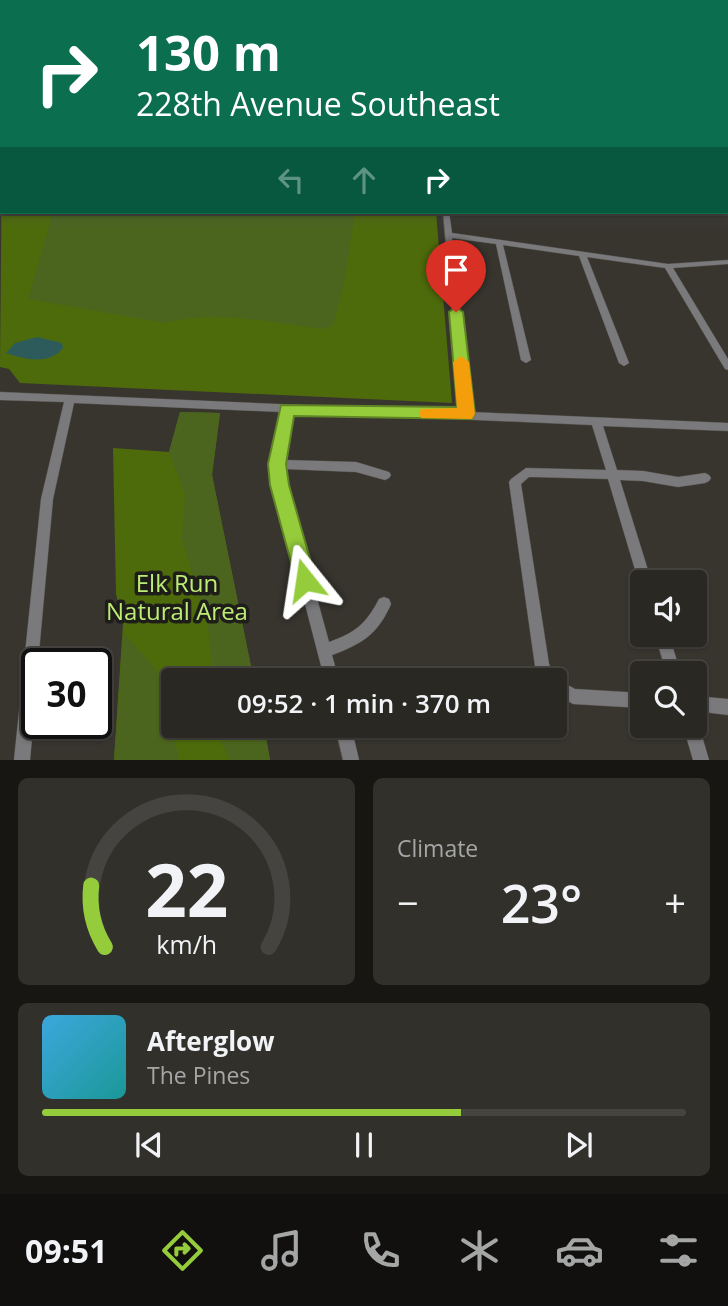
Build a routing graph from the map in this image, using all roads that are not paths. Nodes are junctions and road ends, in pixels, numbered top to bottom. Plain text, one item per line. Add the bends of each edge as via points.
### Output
1 (446, 214) edge
2 (449, 235) junction
3 (499, 242) junction
4 (582, 254) junction
5 (728, 262) edge
6 (668, 267) junction
7 (526, 360) dead end
8 (624, 362) dead end
9 (728, 367) edge
10 (0, 396) edge
11 (70, 400) junction
12 (287, 410) junction
13 (466, 414) junction
14 (596, 421) junction
15 (728, 427) edge
16 (277, 464) junction
17 (385, 475) dead end
18 (613, 475) junction
19 (705, 478) dead end
20 (642, 570) edge
21 (384, 604) dead end
22 (325, 652) junction
23 (329, 668) edge
24 (543, 668) edge
25 (567, 693) edge
26 (630, 700) edge
27 (707, 705) edge
28 (728, 707) edge
29 (346, 738) edge
30 (695, 738) edge
31 (22, 760) edge
32 (351, 760) edge
33 (701, 760) edge

1 - 2 street
2 - 3 street
2 - 13 street
3 - 4 street
3 - 7 street
4 - 6 street
4 - 8 street
5 - 6 street
6 - 9 street
10 - 11 street
11 - 12 street
11 - 31 street via 47,499
12 - 13 street
12 - 16 street
13 - 14 street
14 - 15 street
14 - 18 street
16 - 17 street via 356,467
16 - 22 street
18 - 19 street via 678,482
18 - 20 street
18 - 24 street via 534,472 521,476 513,487
21 - 22 street via 361,637
22 - 23 street
25 - 26 street
27 - 28 street
29 - 32 street
30 - 33 street

